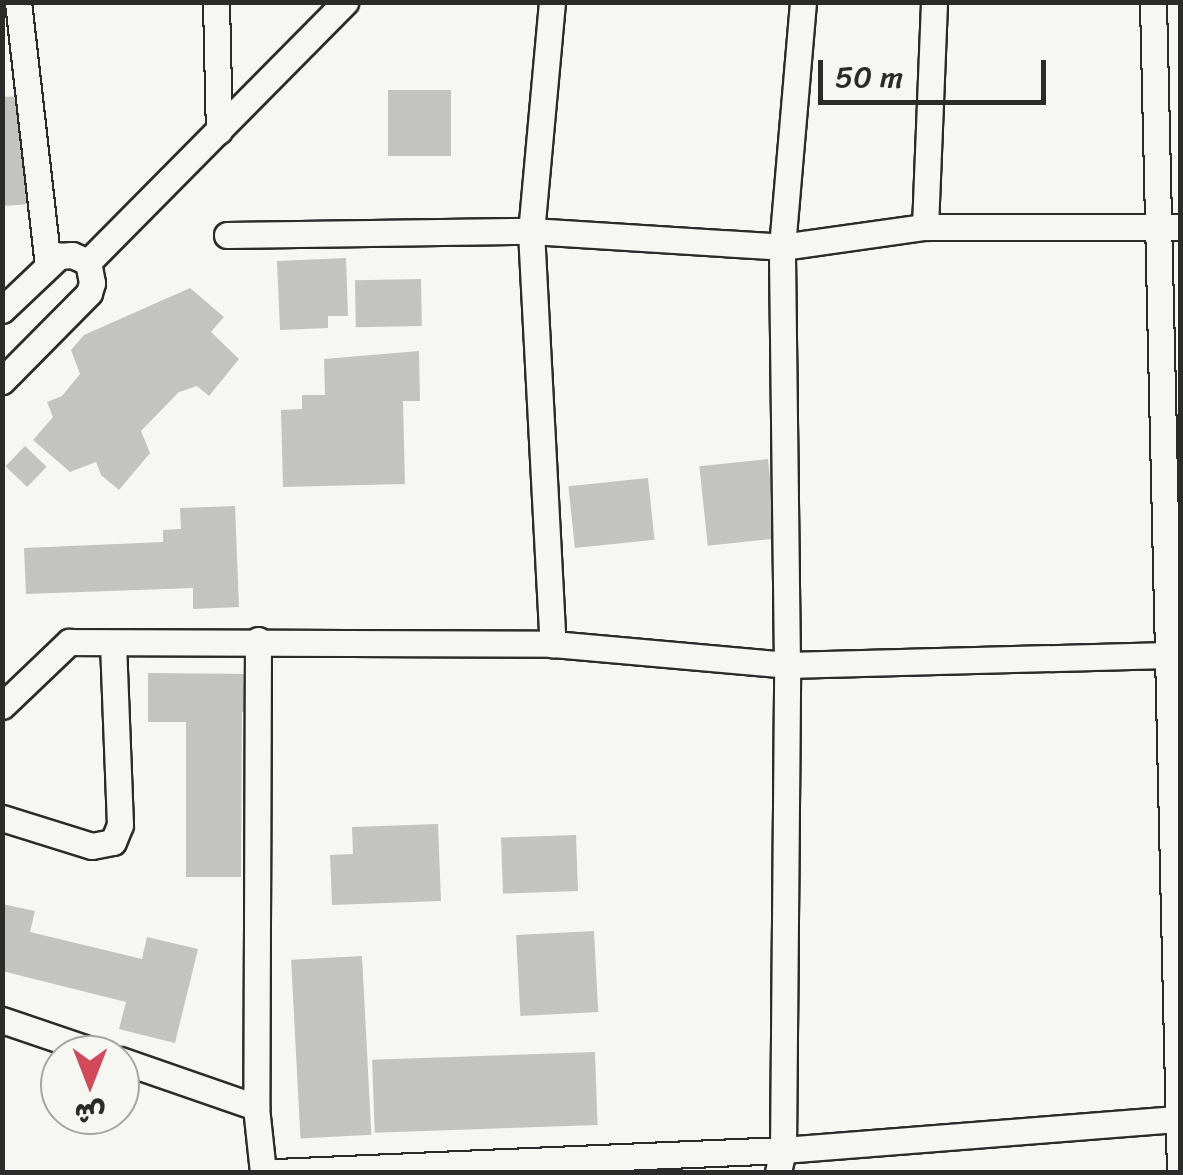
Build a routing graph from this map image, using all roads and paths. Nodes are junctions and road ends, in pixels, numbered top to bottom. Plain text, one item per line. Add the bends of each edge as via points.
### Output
1 (18, 2) edge
2 (216, 2) edge
3 (346, 2) edge
4 (552, 2) edge
5 (803, 2) edge
6 (934, 2) edge
7 (1153, 2) edge
8 (219, 131) junction
9 (925, 227) junction
10 (1169, 227) edge
11 (532, 232) junction
12 (227, 235) dead end
13 (782, 246) junction
14 (88, 262) junction
15 (40, 272) junction
16 (2, 281) edge
17 (2, 310) edge
18 (2, 381) edge
19 (258, 640) junction
20 (113, 643) junction
21 (553, 644) junction
22 (1168, 655) junction
23 (787, 665) junction
24 (2, 706) edge
25 (1176, 810) edge
26 (2, 818) edge
27 (2, 1020) edge
28 (46, 1035) edge
29 (140, 1067) edge
30 (256, 1107) junction
31 (1180, 1119) edge
32 (780, 1161) edge
33 (263, 1172) edge
34 (276, 1172) edge
35 (1180, 1172) edge

1 - 15 street
2 - 8 street
3 - 8 street
4 - 11 street
5 - 13 street
6 - 9 street
7 - 10 street
8 - 14 street
9 - 10 street
9 - 13 street
10 - 22 street
11 - 12 street
11 - 13 street
11 - 21 street
13 - 23 street
14 - 15 street via 58,256
14 - 18 street via 88,293
15 - 16 street
15 - 17 street
19 - 20 street
19 - 21 street
19 - 30 street
20 - 24 street via 69,642
20 - 26 street via 120,825 113,842 92,846
21 - 23 street
22 - 23 street
22 - 25 street
23 - 32 street
25 - 31 street
27 - 28 street
29 - 30 street
30 - 33 street
31 - 32 street
31 - 35 street
32 - 34 street

